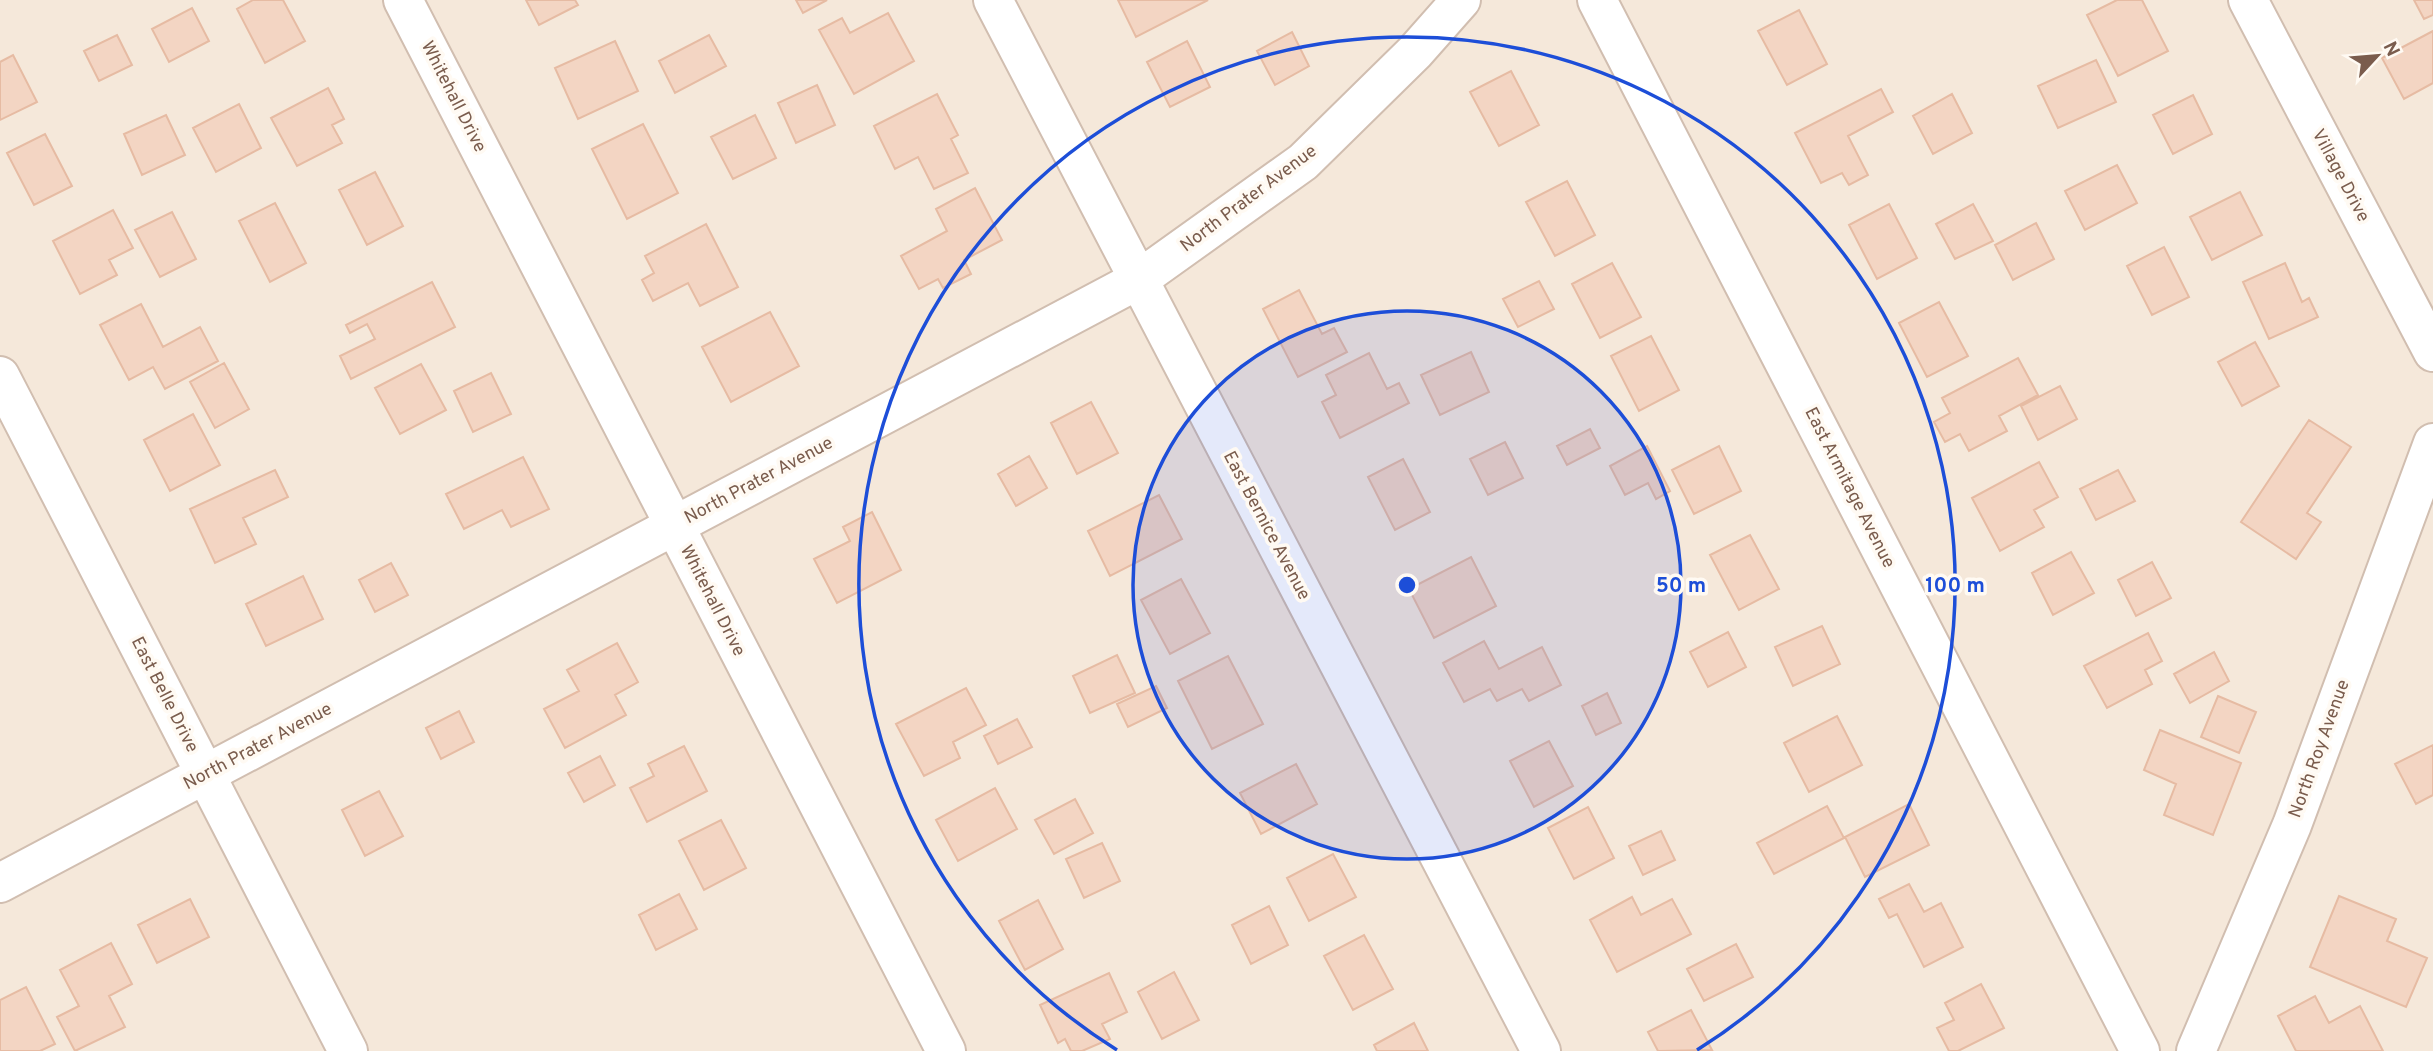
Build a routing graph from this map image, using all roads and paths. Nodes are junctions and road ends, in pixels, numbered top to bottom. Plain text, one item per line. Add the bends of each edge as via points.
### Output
1 (403, 0) edge
2 (993, 0) edge
3 (1461, 0) edge
4 (1597, 0) edge
5 (2248, 0) edge
6 (1139, 281) junction
7 (2433, 352) edge
8 (0, 376) edge
9 (2433, 443) edge
10 (674, 526) junction
11 (205, 775) junction
12 (0, 883) edge
13 (348, 1051) edge
14 (946, 1051) edge
15 (1541, 1051) edge
16 (2140, 1051) edge
17 (2196, 1051) edge

1 - 10 street, Whitehall Drive
2 - 6 street, East Bernice Avenue
3 - 6 street, North Prater Avenue via 1303,162
4 - 16 street, East Armitage Avenue
5 - 7 street, Village Drive
6 - 10 street, North Prater Avenue
6 - 15 street, East Bernice Avenue
8 - 11 street, East Belle Drive
9 - 17 street, North Roy Avenue via 2292,825
10 - 11 street, North Prater Avenue
10 - 14 street, Whitehall Drive
11 - 12 street, North Prater Avenue
11 - 13 street, East Belle Drive

